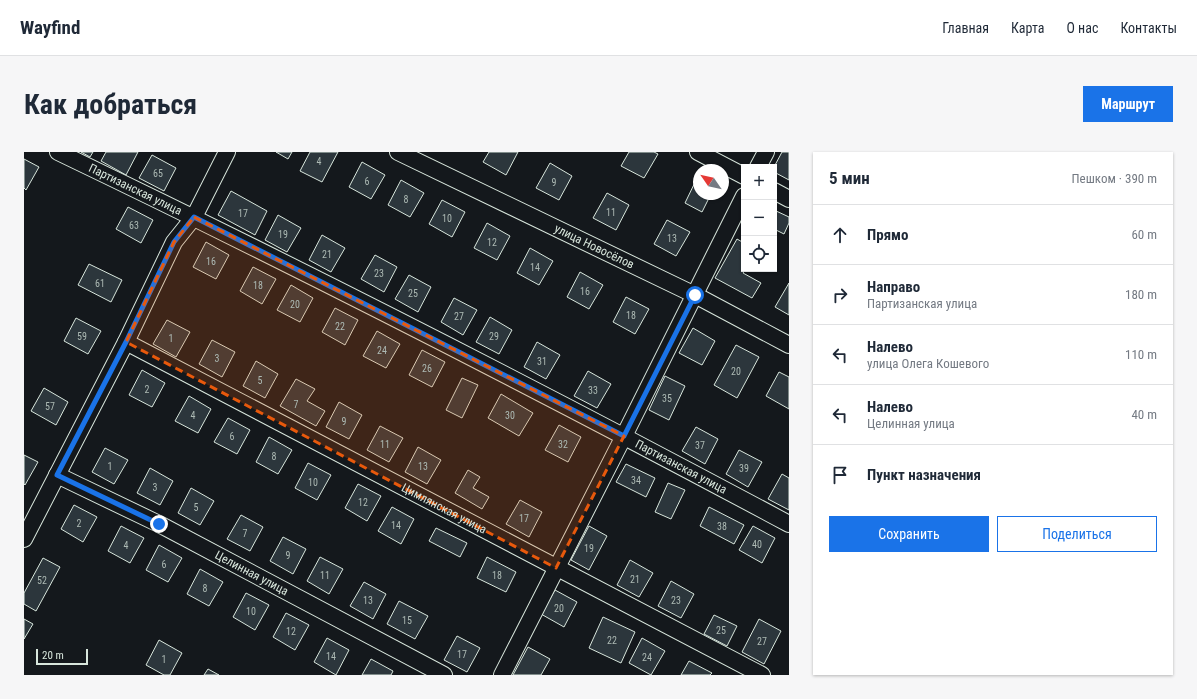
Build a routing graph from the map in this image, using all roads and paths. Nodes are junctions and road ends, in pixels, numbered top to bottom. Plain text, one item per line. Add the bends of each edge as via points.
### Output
1 (58, 152) edge
2 (227, 152) edge
3 (398, 152) edge
4 (698, 152) edge
5 (766, 152) edge
6 (760, 164) edge
7 (741, 174) edge
8 (777, 193) edge
9 (789, 199) edge
10 (742, 200) edge
11 (194, 217) junction
12 (695, 295) junction
13 (126, 342) junction
14 (789, 345) edge
15 (624, 436) junction
16 (57, 475) junction
17 (789, 524) edge
18 (24, 539) edge
19 (556, 568) junction
20 (444, 675) edge
21 (502, 675) edge
22 (762, 675) edge

1 - 11 street, Партизанская улица
2 - 11 street
3 - 12 street, улица Новосёлов
4 - 7 street
5 - 6 street
8 - 9 street
10 - 12 street
11 - 13 street via 174,242
11 - 15 street, Партизанская улица
12 - 14 street, улица Новосёлов
12 - 15 street
13 - 16 street
13 - 19 street, Цимлянская улица
15 - 17 street, Партизанская улица
15 - 19 street
16 - 18 street
16 - 20 street, Целинная улица via 159,524
19 - 21 street
19 - 22 street, Цимлянская улица

